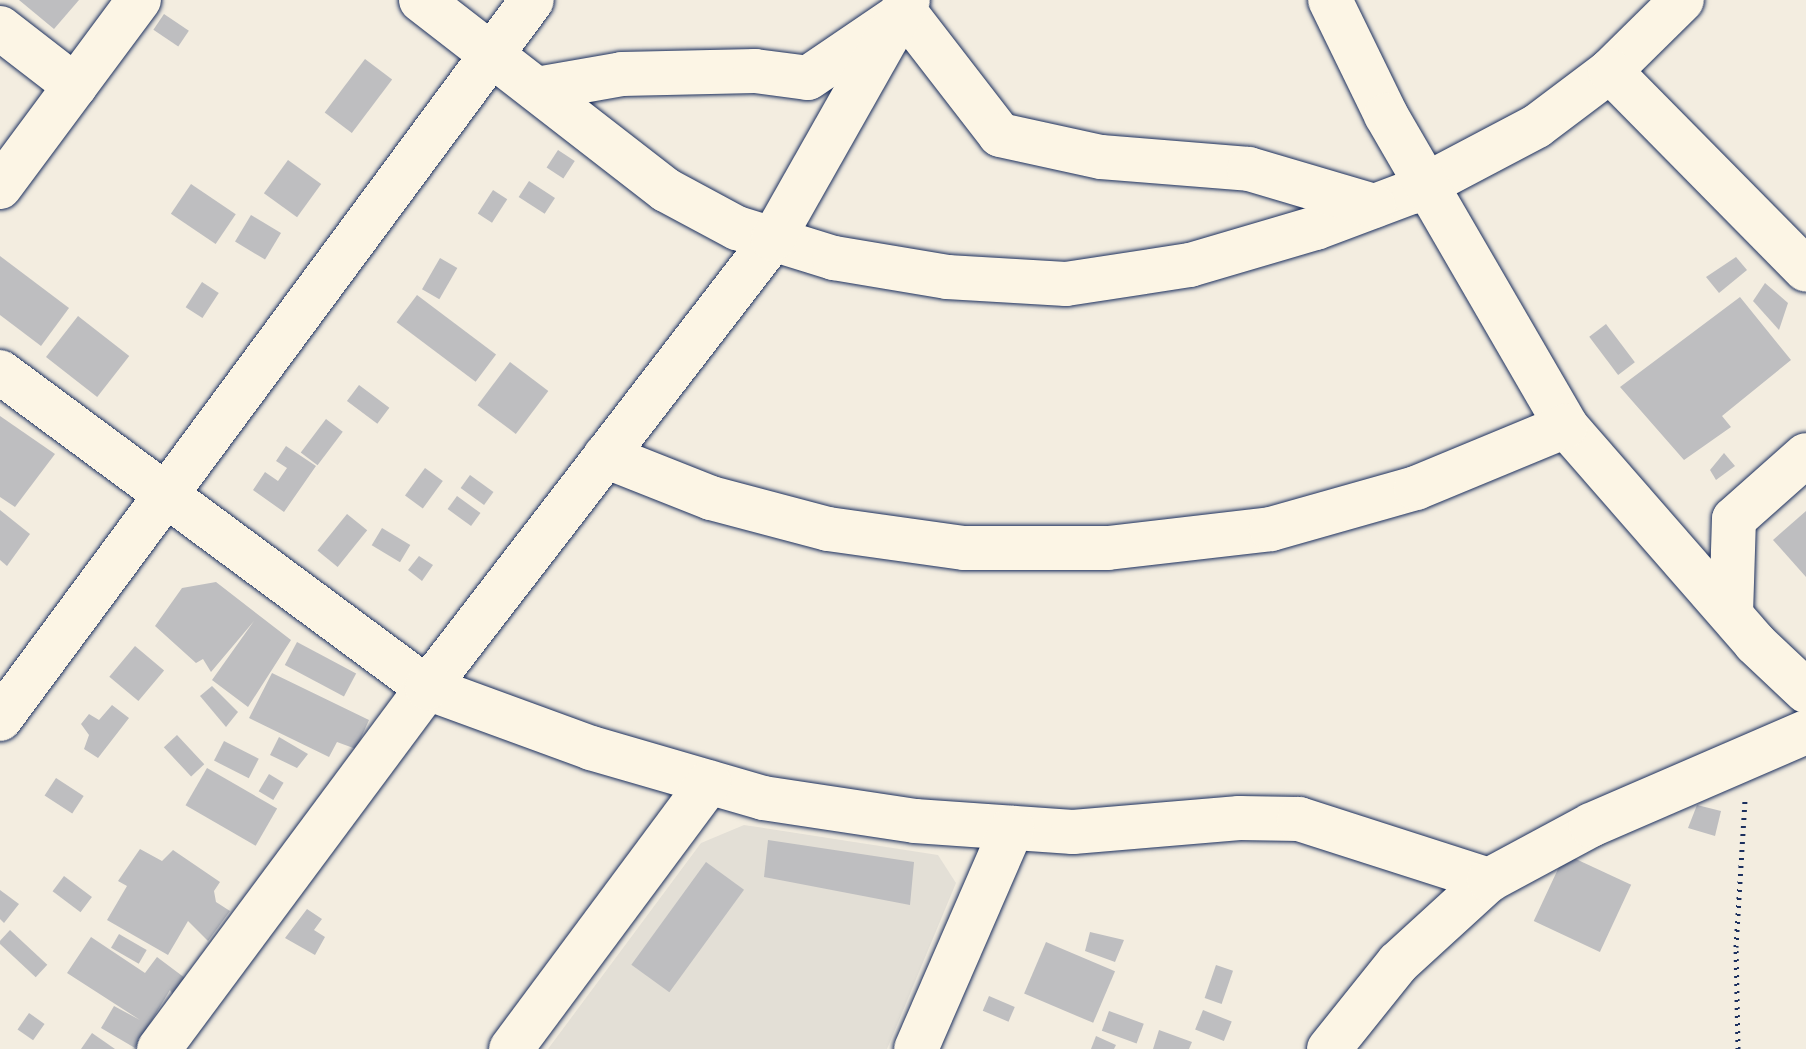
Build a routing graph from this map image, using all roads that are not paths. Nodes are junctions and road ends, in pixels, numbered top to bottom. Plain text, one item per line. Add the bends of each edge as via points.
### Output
1 (139, 0) edge
2 (421, 0) edge
3 (532, 0) edge
4 (1330, 0) edge
5 (1682, 0) edge
6 (906, 6) edge
7 (0, 28) edge
8 (491, 55) junction
9 (1610, 71) junction
10 (75, 86) junction
11 (537, 89) junction
12 (1428, 184) junction
13 (0, 187) edge
14 (1374, 206) junction
15 (773, 239) junction
16 (1806, 270) edge
17 (0, 372) edge
18 (1566, 426) junction
19 (1806, 455) edge
20 (605, 456) junction
21 (165, 494) junction
22 (1731, 614) junction
23 (427, 688) junction
24 (1806, 691) edge
25 (0, 719) edge
26 (1806, 732) edge
27 (709, 782) junction
28 (1012, 828) junction
29 (1489, 880) junction
30 (159, 1049) edge
31 (511, 1049) edge
32 (916, 1049) edge
33 (1329, 1049) edge

1 - 10 street
2 - 8 street
3 - 8 street
4 - 12 street via 1386,115
5 - 9 street
6 - 11 street via 808,78 755,71 622,74
6 - 14 street via 1000,135 1101,157 1249,169
6 - 15 street
7 - 10 street
8 - 11 street
8 - 21 street
9 - 12 street via 1537,126
9 - 16 street
10 - 13 street
11 - 15 street via 666,190 737,228
12 - 14 street
12 - 18 street
14 - 15 street via 1190,265 1066,284 947,277 834,258
15 - 20 street
17 - 21 street
18 - 20 street via 1416,488 1271,529 1108,548 964,548 828,529 711,498
18 - 22 street
19 - 22 street via 1734,519
20 - 23 street
21 - 23 street
21 - 25 street
22 - 24 street
23 - 27 street via 591,748
23 - 30 street
26 - 29 street via 1591,825
27 - 28 street via 763,798 915,821
27 - 31 street
28 - 29 street via 1073,832 1239,818 1299,819
28 - 32 street
29 - 33 street via 1398,963

